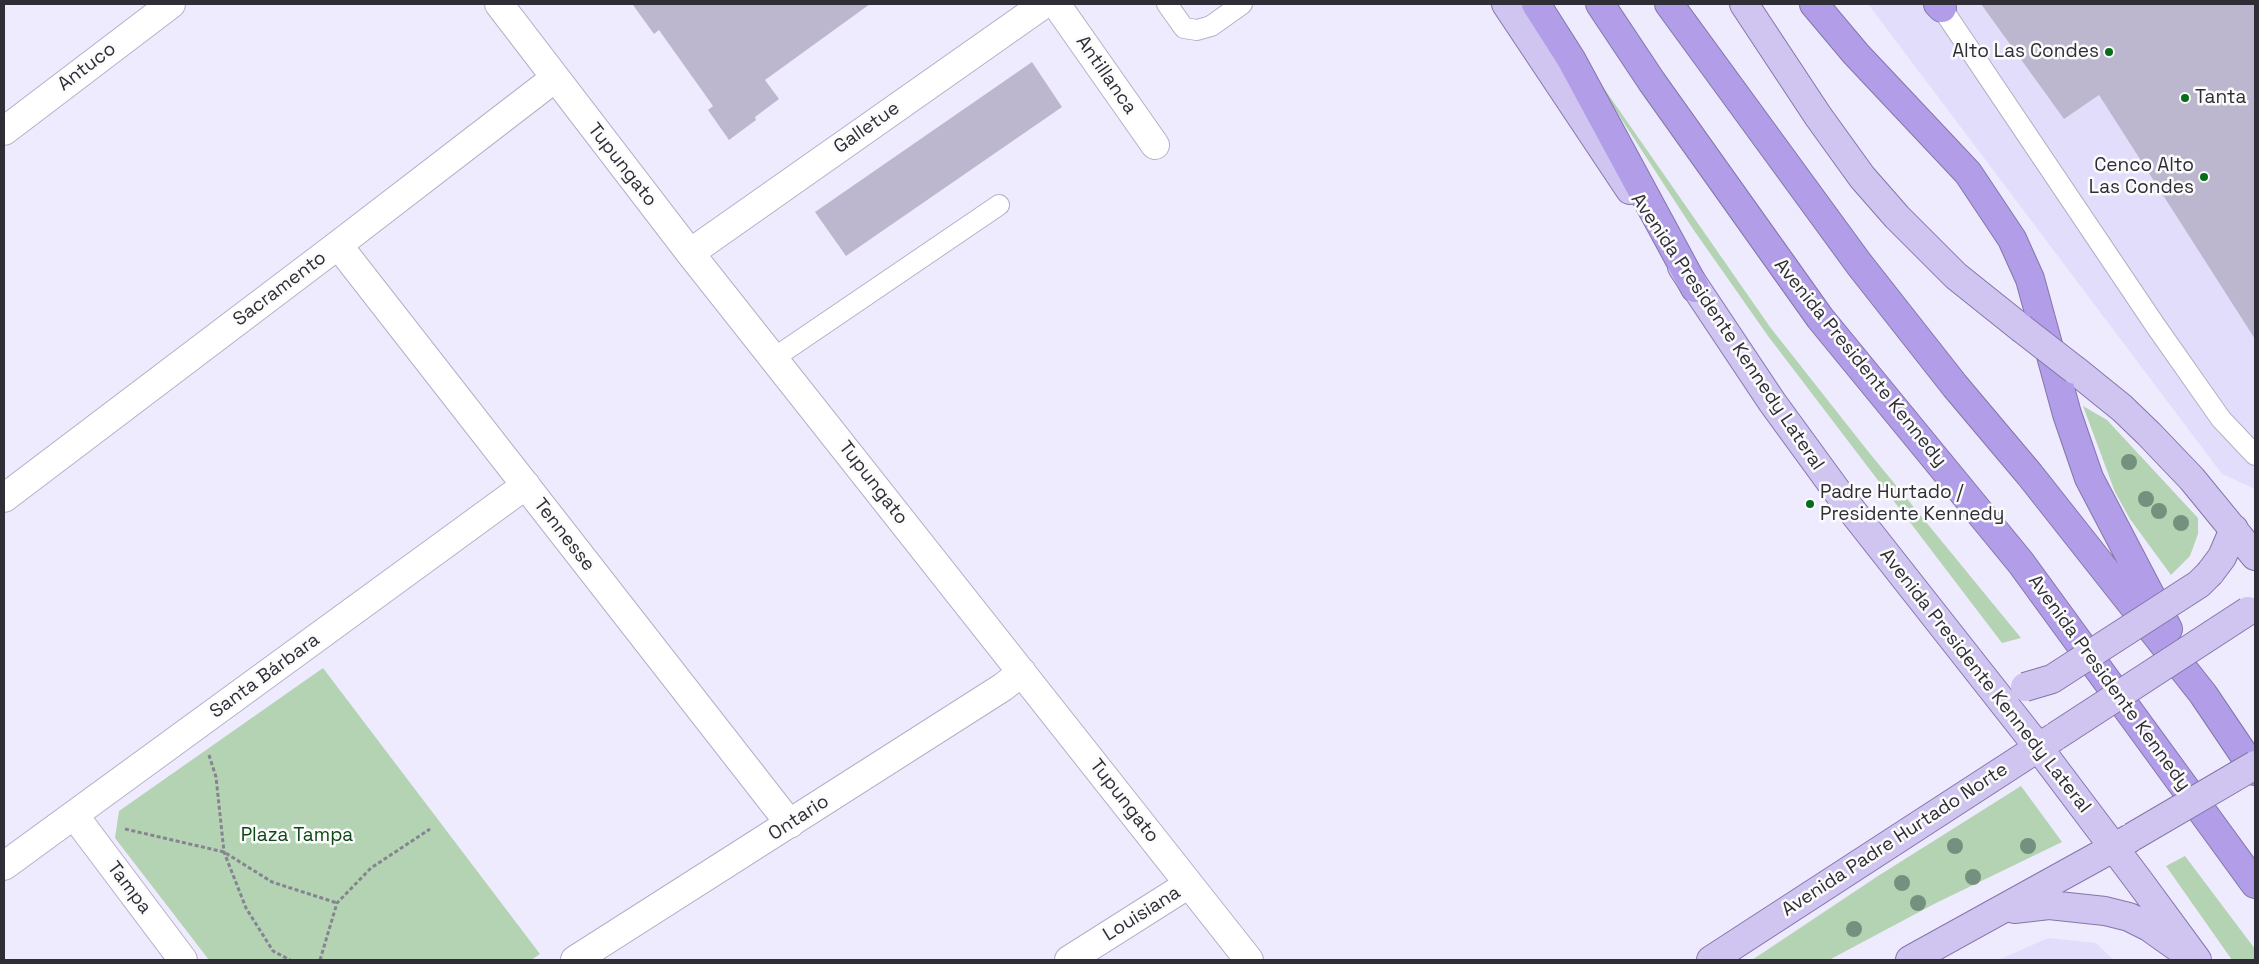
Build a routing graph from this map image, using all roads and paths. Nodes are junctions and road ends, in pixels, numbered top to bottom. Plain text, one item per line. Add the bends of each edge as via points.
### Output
1 (171, 4) edge
2 (499, 4) edge
3 (1044, 4) edge
4 (1056, 4) edge
5 (1166, 4) edge
6 (1242, 4) edge
7 (1506, 4) edge
8 (1536, 4) edge
9 (1600, 4) edge
10 (1669, 4) edge
11 (1744, 4) edge
12 (1814, 4) edge
13 (1940, 5) edge
14 (555, 78) junction
15 (4, 131) edge
16 (1155, 146) dead end
17 (999, 205) dead end
18 (338, 245) junction
19 (690, 253) junction
20 (1695, 288) junction
21 (774, 358) junction
22 (2255, 455) edge
23 (526, 485) junction
24 (4, 498) edge
25 (2234, 529) junction
26 (2255, 556) edge
27 (2252, 608) edge
28 (1022, 672) junction
29 (1978, 672) junction
30 (2203, 694) junction
31 (199, 724) junction
32 (2047, 742) junction
33 (2255, 765) edge
34 (2255, 771) edge
35 (74, 815) junction
36 (790, 824) junction
37 (430, 828) dead end
38 (2123, 842) junction
39 (224, 852) junction
40 (4, 866) edge
41 (1189, 884) junction
42 (2255, 884) edge
43 (336, 903) junction
44 (2002, 910) junction
45 (183, 960) edge
46 (290, 960) edge
47 (320, 960) edge
48 (575, 960) edge
49 (1069, 960) edge
50 (1249, 960) edge
51 (1711, 960) edge
52 (1910, 960) edge
53 (2196, 960) edge

1 - 15 street, Antuco
2 - 14 street, Tupungato
3 - 19 street, Galletue
4 - 16 street, Antillanca
5 - 6 lane via 1184,28 1197,30 1211,26
7 - 20 main road, Avenida Presidente Kennedy Lateral
8 - 20 highway via 1571,59
9 - 42 highway, Avenida Presidente Kennedy via 1820,318 2021,563
10 - 30 highway via 1864,272
11 - 25 main road, bridge via 1818,116 1862,177 1897,217 1956,276 2122,408 2192,479
12 - 30 highway via 1856,54 1968,173 2012,239 2030,280 2067,414 2090,478
13 - 22 lane via 2155,325 2221,418
14 - 18 street, Sacramento
14 - 19 street, Tupungato
17 - 21 lane
18 - 23 street, Tennesse
18 - 24 street, Sacramento
19 - 21 street, Tupungato
20 - 29 main road, Avenida Presidente Kennedy Lateral via 1842,498
21 - 28 street, Tupungato
23 - 31 street, Santa Bárbara
23 - 36 street, Tennesse
25 - 26 main road
25 - 29 main road, bridge via 2222,557 2198,584 2052,679 2025,687 2008,686
27 - 32 main road, Avenida Padre Hurtado Norte, bridge
28 - 36 street, Ontario
28 - 41 street, Tupungato
29 - 32 main road, Avenida Presidente Kennedy Lateral
30 - 34 highway
31 - 35 street, Santa Bárbara
31 - 39 path via 216,777
32 - 38 main road, Avenida Presidente Kennedy Lateral
32 - 51 main road, Avenida Padre Hurtado Norte
33 - 38 main road, bridge
35 - 39 path
35 - 40 street, Santa Bárbara
35 - 45 street, Tampa
36 - 48 street, Ontario
37 - 43 path via 371,868
38 - 44 main road
38 - 53 main road, Avenida Presidente Kennedy Lateral
39 - 43 path via 272,882
39 - 46 path via 246,908 273,951
41 - 49 street, Louisiana
41 - 50 street, Tupungato
43 - 47 path
44 - 52 main road
44 - 53 main road via 2049,905 2105,910 2149,927

